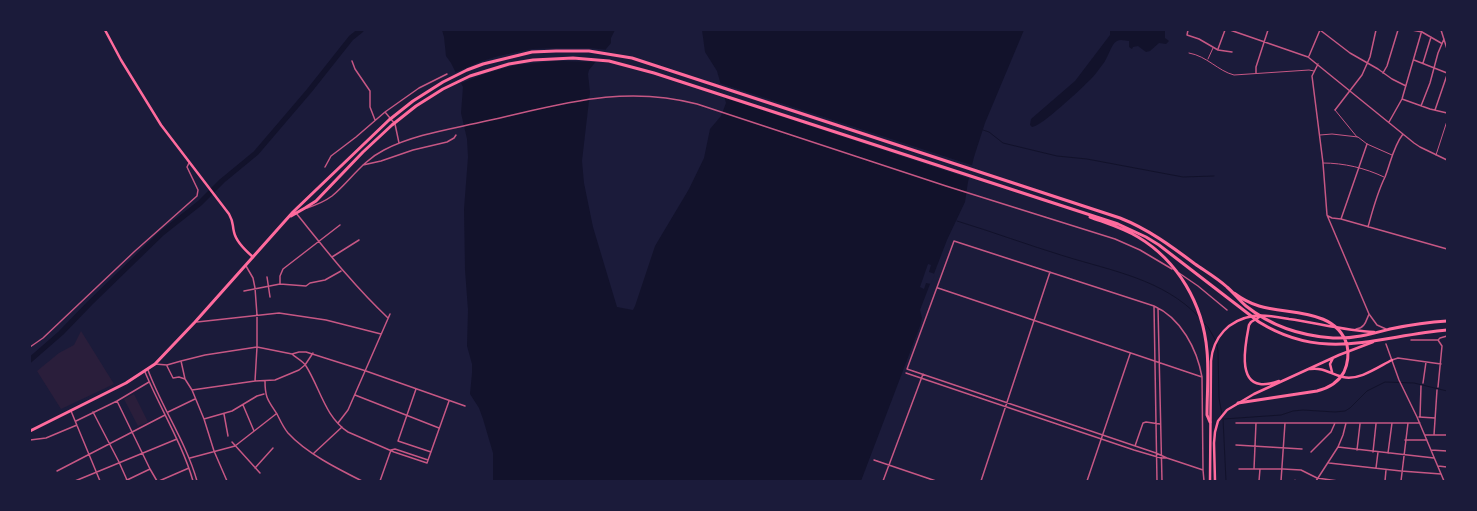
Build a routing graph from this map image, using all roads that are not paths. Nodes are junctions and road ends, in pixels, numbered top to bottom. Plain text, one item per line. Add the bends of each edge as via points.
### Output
1 (105, 30) edge
2 (1188, 30) edge
3 (1225, 30) edge
4 (1230, 30) edge
5 (1268, 30) edge
6 (1320, 30) edge
7 (1376, 30) edge
8 (1398, 30) edge
9 (1412, 30) edge
10 (1441, 30) edge
11 (1422, 31) edge
12 (1431, 37) junction
13 (1444, 38) junction
14 (1264, 41) junction
15 (1442, 43) junction
16 (1213, 47) junction
17 (1447, 49) edge
18 (1218, 50) junction
19 (1232, 52) dead end
20 (1189, 53) dead end
21 (1308, 57) junction
22 (1207, 60) junction
23 (1414, 60) junction
24 (352, 61) dead end
25 (1368, 63) junction
26 (1423, 63) junction
27 (1318, 64) junction
28 (1434, 67) junction
29 (1314, 71) junction
30 (1256, 73) junction
31 (1383, 73) junction
32 (447, 74) dead end
33 (1447, 74) edge
34 (1406, 86) junction
35 (1351, 90) junction
36 (1402, 99) junction
37 (1421, 106) junction
38 (1335, 110) joint
39 (1435, 110) junction
40 (385, 112) junction
41 (1447, 113) edge
42 (375, 120) junction
43 (1447, 121) edge
44 (1389, 122) junction
45 (1403, 134) junction
46 (456, 135) dead end
47 (1320, 135) junction
48 (1358, 137) junction
49 (399, 143) junction
50 (1367, 144) junction
51 (1392, 155) junction
52 (1436, 155) junction
53 (1447, 160) edge
54 (190, 162) junction
55 (1323, 164) junction
56 (325, 166) dead end
57 (361, 166) junction
58 (1358, 168) junction
59 (1384, 178) junction
60 (305, 208) junction
61 (1079, 212) junction
62 (296, 213) junction
63 (1327, 215) junction
64 (288, 218) junction
65 (1342, 219) junction
66 (340, 225) dead end
67 (1368, 227) junction
68 (319, 240) junction
69 (359, 240) dead end
70 (1447, 249) edge
71 (253, 257) junction
72 (332, 258) junction
73 (246, 266) junction
74 (342, 270) junction
75 (1050, 272) junction
76 (267, 277) dead end
77 (280, 284) junction
78 (268, 286) junction
79 (1227, 287) junction
80 (255, 288) junction
81 (938, 288) junction
82 (244, 291) dead end
83 (270, 296) dead end
84 (1154, 306) junction
85 (1158, 308) junction
86 (1226, 309) dead end
87 (390, 314) dead end
88 (1369, 314) junction
89 (257, 315) junction
90 (1262, 316) junction
91 (388, 318) junction
92 (1034, 321) junction
93 (1447, 321) edge
94 (195, 322) junction
95 (1389, 329) junction
96 (1351, 330) junction
97 (1447, 330) edge
98 (1378, 332) junction
99 (381, 334) junction
100 (1447, 336) edge
101 (1439, 339) junction
102 (1411, 340) dead end
103 (1380, 341) junction
104 (1386, 344) dead end
105 (30, 347) edge
106 (257, 347) junction
107 (313, 353) junction
108 (292, 354) junction
109 (1130, 354) junction
110 (1334, 357) junction
111 (181, 360) junction
112 (1392, 360) junction
113 (1155, 362) junction
114 (1426, 362) junction
115 (1159, 363) junction
116 (155, 364) junction
117 (1440, 364) junction
118 (167, 365) junction
119 (305, 365) junction
120 (907, 369) junction
121 (1308, 369) junction
122 (146, 371) junction
123 (366, 371) junction
124 (1332, 372) junction
125 (906, 373) joint
126 (923, 374) junction
127 (1202, 377) junction
128 (922, 378) junction
129 (186, 379) junction
130 (255, 381) junction
131 (265, 381) junction
132 (1284, 381) junction
133 (149, 382) junction
134 (1423, 383) dead end
135 (1421, 386) dead end
136 (1438, 386) dead end
137 (416, 389) junction
138 (192, 390) junction
139 (1437, 390) dead end
140 (265, 394) junction
141 (355, 395) junction
142 (196, 399) junction
143 (117, 401) junction
144 (449, 401) junction
145 (1006, 403) junction
146 (1238, 403) junction
147 (243, 405) junction
148 (465, 406) dead end
149 (1005, 407) junction
150 (71, 411) junction
151 (93, 412) junction
152 (168, 412) junction
153 (224, 414) junction
154 (276, 414) junction
155 (165, 415) junction
156 (407, 416) junction
157 (1418, 417) junction
158 (1435, 418) junction
159 (204, 419) junction
160 (76, 421) junction
161 (1210, 422) junction
162 (1285, 422) junction
163 (338, 423) junction
164 (1236, 423) dead end
165 (1256, 423) junction
166 (1336, 423) junction
167 (1346, 423) junction
168 (1360, 423) junction
169 (1376, 423) junction
170 (1392, 423) junction
171 (1408, 423) junction
172 (1420, 423) junction
173 (1156, 424) junction
174 (1160, 424) junction
175 (77, 425) junction
176 (342, 427) junction
177 (439, 429) junction
178 (30, 431) edge
179 (254, 431) junction
180 (132, 433) junction
181 (1102, 435) junction
182 (1425, 435) junction
183 (1434, 435) junction
184 (1447, 435) edge
185 (228, 436) dead end
186 (177, 439) junction
187 (1101, 439) junction
188 (30, 440) edge
189 (1405, 440) junction
190 (1427, 440) junction
191 (232, 442) dead end
192 (110, 444) junction
193 (1236, 445) dead end
194 (235, 446) junction
195 (1135, 446) junction
196 (1255, 447) junction
197 (273, 448) dead end
198 (1283, 448) junction
199 (1338, 448) junction
200 (1302, 449) dead end
201 (391, 450) junction
202 (1134, 450) junction
203 (1357, 450) junction
204 (1431, 450) junction
205 (214, 451) junction
206 (1447, 451) edge
207 (142, 452) junction
208 (1312, 452) dead end
209 (1373, 452) junction
210 (1378, 452) junction
211 (314, 453) junction
212 (431, 453) junction
213 (1156, 453) junction
214 (1388, 453) junction
215 (1161, 454) junction
216 (90, 455) junction
217 (1404, 455) junction
218 (1156, 457) junction
219 (190, 458) junction
220 (1161, 458) junction
221 (1167, 458) junction
222 (1434, 458) junction
223 (428, 460) junction
224 (874, 460) dead end
225 (119, 462) junction
226 (1329, 463) junction
227 (889, 465) junction
228 (1438, 466) junction
229 (1447, 467) edge
230 (189, 468) junction
231 (255, 468) junction
232 (1376, 468) junction
233 (150, 469) junction
234 (1239, 469) dead end
235 (1254, 469) junction
236 (1260, 469) junction
237 (1283, 469) junction
238 (1204, 470) junction
239 (1386, 470) junction
240 (57, 471) dead end
241 (1401, 471) junction
242 (96, 472) junction
243 (260, 473) dead end
244 (1441, 474) junction
245 (127, 480) junction
246 (1316, 480) edge
247 (75, 481) edge
248 (100, 481) edge
249 (125, 481) edge
250 (158, 481) edge
251 (193, 481) edge
252 (197, 481) edge
253 (227, 481) edge
254 (362, 481) edge
255 (380, 481) edge
256 (883, 481) edge
257 (936, 481) edge
258 (981, 481) edge
259 (1087, 481) edge
260 (1157, 481) edge
261 (1162, 481) edge
262 (1204, 481) edge
263 (1210, 481) edge
264 (1215, 481) edge
265 (1259, 481) edge
266 (1282, 481) edge
267 (1332, 481) edge
268 (1338, 481) edge
269 (1384, 481) edge
270 (1401, 481) edge
271 (1444, 481) edge

1 - 54 main road via 161,126
2 - 16 street via 1187,35
3 - 18 street
4 - 14 street
5 - 14 street
6 - 21 street
6 - 25 street
7 - 25 street
8 - 31 street
9 - 11 street
10 - 13 street
11 - 12 street
11 - 23 street
12 - 15 street
12 - 26 street
13 - 15 street
13 - 17 street
14 - 21 street
14 - 30 street
15 - 28 street
16 - 18 street
16 - 22 lane
18 - 19 street
20 - 22 lane
21 - 27 street
22 - 30 lane via 1229,74
23 - 26 street
23 - 34 street
24 - 42 street via 370,90 370,107
25 - 31 street
25 - 35 street
26 - 28 street
27 - 29 street
27 - 35 street
28 - 33 street
28 - 37 street
29 - 30 lane
29 - 47 street via 1312,76
31 - 34 street
32 - 40 street via 419,88
33 - 39 street
34 - 36 street
35 - 38 street
35 - 44 street
36 - 37 street
36 - 44 street
37 - 39 street
38 - 48 lane
39 - 41 street
40 - 42 street
40 - 49 street via 395,124
42 - 56 street via 331,156
43 - 52 lane
44 - 45 street
45 - 51 street
45 - 52 street
46 - 57 street via 447,142
47 - 48 lane
47 - 55 street
48 - 50 lane
49 - 57 street via 380,152
49 - 86 street via 445,130 595,97 669,97 698,104 1124,243 1179,273
50 - 51 lane
50 - 58 street
51 - 59 street
52 - 53 street
54 - 71 main road via 233,220 234,234
54 - 105 street via 186,167 198,190 197,196 43,338
55 - 58 lane via 1343,164
55 - 63 street
57 - 60 street via 332,195 319,204
58 - 59 lane
58 - 65 street
59 - 67 street
60 - 61 highway via 316,201 374,141 416,106 443,89 486,71 516,63 556,58 589,58 630,66 710,90
60 - 62 highway
61 - 103 highway via 1118,224 1146,237 1269,329 1303,341 1335,345
61 - 161 highway via 1132,234 1152,246 1184,282 1194,301 1204,331 1207,352 1207,415
62 - 64 highway
62 - 68 street
63 - 65 street
63 - 88 street
64 - 71 highway
64 - 79 highway via 395,115 431,90 467,70 500,59 532,52 573,50 609,54 656,65 1120,218 1149,232
65 - 67 street
66 - 68 street
67 - 70 street
68 - 72 street
68 - 77 street via 282,270
69 - 72 street
71 - 73 highway
72 - 74 street
73 - 80 street
73 - 94 highway
74 - 77 street via 325,280 310,282 307,286
74 - 91 street
75 - 81 street via 954,241
75 - 84 street
75 - 92 street
76 - 78 street
77 - 78 street
78 - 80 street
78 - 83 street
79 - 98 highway via 1247,306 1276,324 1308,335 1335,338
79 - 146 highway via 1250,303 1327,320 1334,325 1346,342 1348,358 1341,376 1327,388
80 - 82 street
80 - 89 street
81 - 92 street
81 - 120 street
84 - 85 street
84 - 113 street
85 - 115 street
85 - 127 street via 1187,337 1194,348
87 - 91 street
88 - 95 street via 1377,325
88 - 96 street via 1362,327
89 - 94 street
89 - 99 street via 279,314 318,319
89 - 106 street
90 - 96 main road
90 - 132 main road via 1249,325 1246,372 1248,377 1260,384
90 - 161 main road via 1233,323 1219,336 1211,361
91 - 99 street
92 - 109 street
92 - 145 street
93 - 95 highway
94 - 116 highway
95 - 98 highway
96 - 98 main road
97 - 103 highway
99 - 123 street
100 - 101 street
101 - 102 street
101 - 117 street via 1442,345
103 - 110 main road
104 - 112 street
106 - 108 street
106 - 111 street
106 - 130 street
107 - 108 street
107 - 119 street
107 - 123 street
108 - 119 street
109 - 113 street
109 - 181 street
110 - 121 main road
110 - 124 main road via 1330,364
111 - 118 street
111 - 129 street
112 - 114 street via 1398,358
112 - 124 main road via 1352,378
112 - 157 street
113 - 115 street
113 - 173 street
114 - 117 street
114 - 134 street
115 - 127 street
115 - 174 street
116 - 118 street
116 - 122 highway
117 - 136 street
118 - 129 street via 173,378
119 - 131 street via 286,376
119 - 163 street via 329,412
120 - 125 lane
120 - 126 street
121 - 124 main road
121 - 132 main road
122 - 133 street
122 - 150 highway via 126,384
122 - 152 street
123 - 137 street
123 - 141 street
125 - 128 street
126 - 128 street
126 - 145 street
127 - 238 street
128 - 149 street
128 - 227 street
129 - 138 street
130 - 131 street
130 - 138 street
131 - 140 street
132 - 146 main road
133 - 143 street
133 - 155 street
135 - 157 street
137 - 144 street
137 - 156 street
138 - 142 street
139 - 158 street
140 - 147 street
140 - 154 street
141 - 156 street
141 - 163 street via 345,416
142 - 152 street
142 - 159 street
143 - 151 street
143 - 180 street
144 - 148 street
144 - 177 street
145 - 149 street
145 - 181 street
146 - 264 main road via 1227,410 1218,421 1214,443
147 - 153 street
147 - 179 street
149 - 187 street
149 - 258 street
150 - 160 street
150 - 178 highway
151 - 160 street
151 - 192 street
152 - 219 street
153 - 159 street
153 - 185 street
154 - 179 street
154 - 211 street via 287,432
155 - 180 street
155 - 186 street
156 - 177 street
156 - 212 street via 398,440
157 - 158 street
157 - 172 street
158 - 183 street
159 - 205 street
160 - 175 street
161 - 263 main road
162 - 165 street
162 - 166 street
162 - 198 street
163 - 176 street
164 - 165 street
165 - 196 street
166 - 167 street
166 - 208 street
167 - 168 street
167 - 199 street
168 - 169 street
168 - 203 street
169 - 170 street
169 - 209 street
170 - 171 street
170 - 214 street
171 - 172 street
171 - 189 street
172 - 182 street
173 - 174 street
173 - 195 street via 1143,423
173 - 213 street
174 - 215 street
175 - 188 street via 46,438
175 - 216 street
176 - 201 street
176 - 211 street
177 - 212 street
179 - 194 street
180 - 192 street
180 - 207 street
181 - 187 street
181 - 195 street
182 - 183 street
182 - 190 street
183 - 184 street
186 - 207 street
186 - 230 street
187 - 202 street
187 - 259 street
189 - 190 street
189 - 217 street
190 - 204 street
191 - 194 street
192 - 216 street
192 - 225 street
193 - 196 street
194 - 205 street
194 - 231 street
195 - 202 lane
195 - 213 street
196 - 198 street
196 - 235 street
197 - 231 street
198 - 200 street
198 - 237 street
199 - 203 street
199 - 226 street
201 - 223 street via 395,449
201 - 223 street via 427,463
201 - 255 street
202 - 218 street
203 - 209 street
204 - 206 street
204 - 222 street
205 - 219 street
205 - 253 street
207 - 225 street
207 - 233 street
209 - 210 street
210 - 214 street
210 - 232 street
211 - 254 street
212 - 223 street
213 - 215 street
213 - 218 street
214 - 217 street
215 - 220 street
215 - 221 street
216 - 240 street
216 - 242 street
217 - 222 street
217 - 241 street
218 - 220 street
218 - 260 street
219 - 252 street
220 - 221 street
220 - 261 street
221 - 238 street
222 - 228 street
224 - 227 street
225 - 242 street
225 - 245 street
226 - 232 street
226 - 246 street
227 - 256 street
227 - 257 street
228 - 229 street
228 - 244 street
230 - 250 street
230 - 251 street
231 - 243 street
232 - 239 street
233 - 245 street
233 - 250 street
234 - 235 street
235 - 236 street
236 - 237 street
236 - 265 street
237 - 246 street via 1301,470
237 - 266 street
238 - 262 street
239 - 241 street
239 - 269 street
241 - 244 street
241 - 270 street
242 - 247 street
242 - 248 street
244 - 271 street
245 - 249 street
246 - 267 street
267 - 268 street

